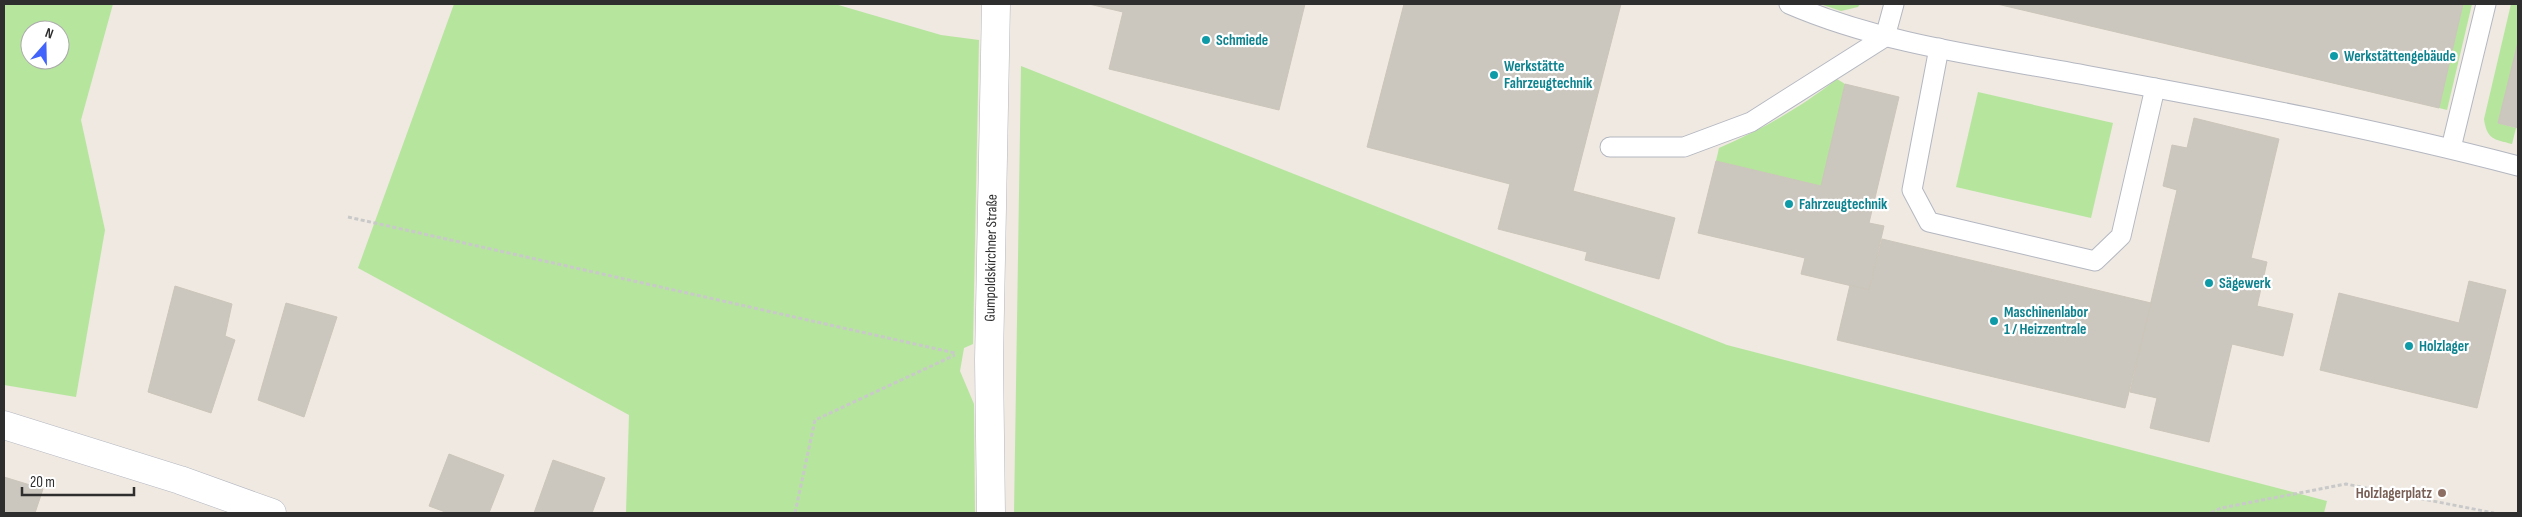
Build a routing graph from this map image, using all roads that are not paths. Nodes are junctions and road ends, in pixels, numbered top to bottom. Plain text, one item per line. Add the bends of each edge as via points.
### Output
1 (996, 4) edge
2 (1789, 4) edge
3 (1894, 4) edge
4 (2486, 4) edge
5 (1885, 37) junction
6 (1939, 48) junction
7 (2155, 88) junction
8 (1610, 146) dead end
9 (2451, 148) junction
10 (2518, 166) edge
11 (4, 425) edge
12 (272, 513) edge
13 (991, 513) edge

1 - 13 main road, Gumpoldskirchner Straße via 989,360
2 - 5 lane via 1829,21
3 - 5 lane
4 - 9 lane
5 - 6 lane
5 - 8 lane via 1751,122 1684,147
6 - 7 lane
6 - 7 lane via 1912,190 1928,222 2095,261 2121,236
7 - 9 lane
9 - 10 lane
11 - 12 main road via 180,480

